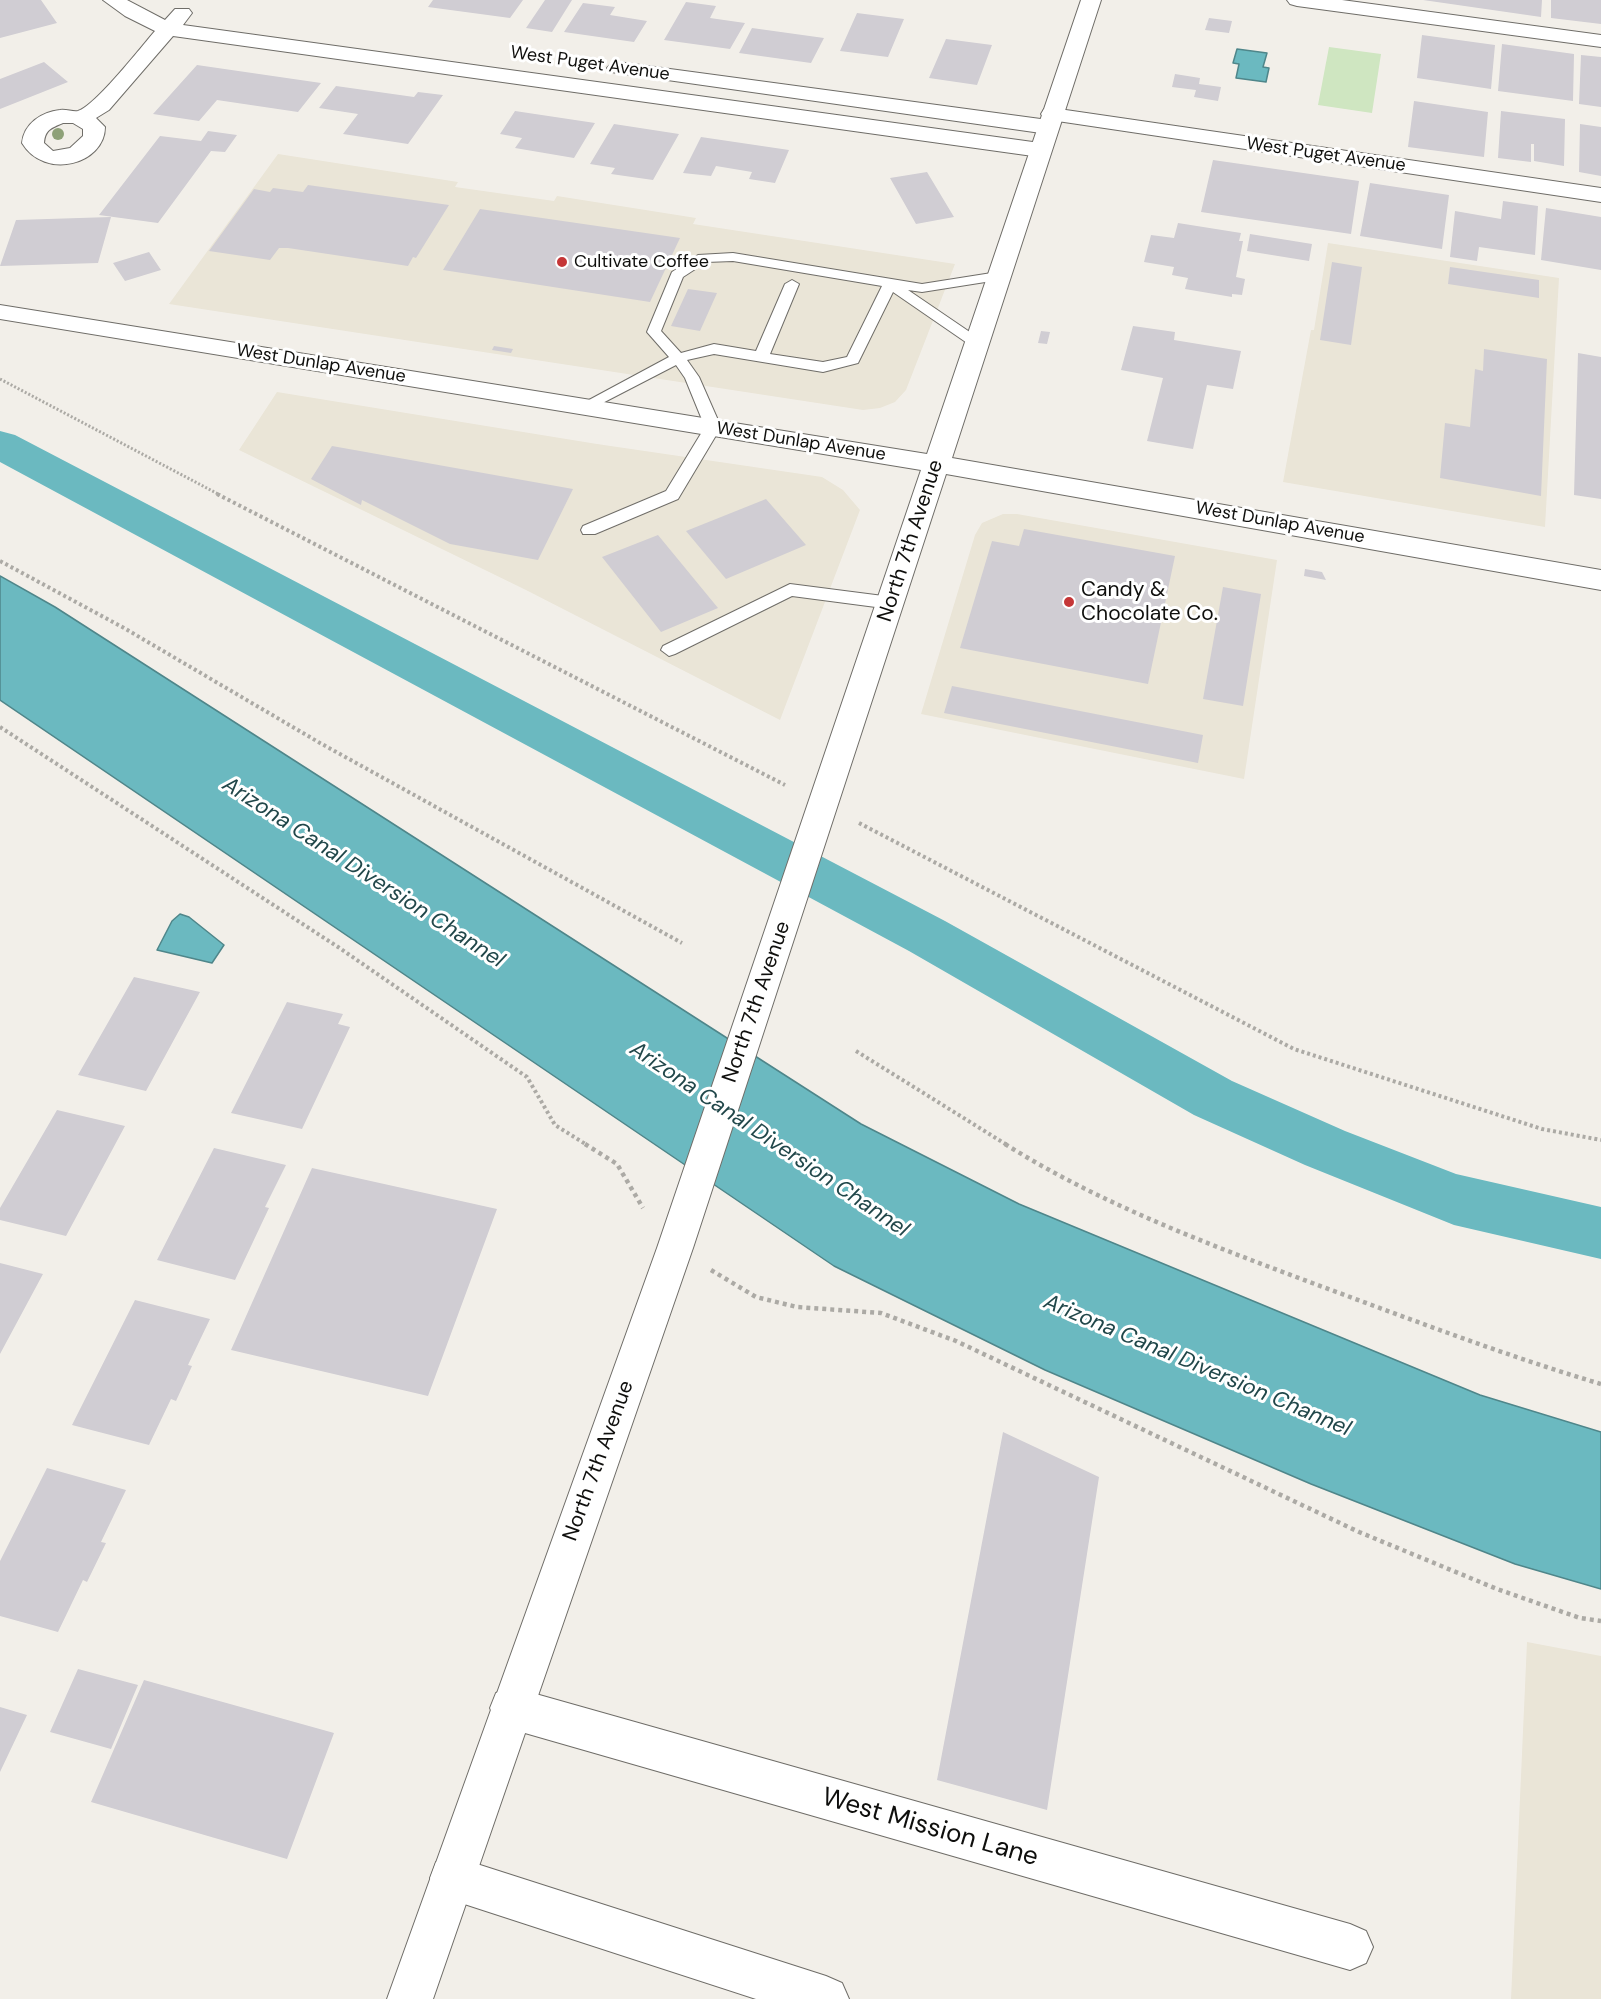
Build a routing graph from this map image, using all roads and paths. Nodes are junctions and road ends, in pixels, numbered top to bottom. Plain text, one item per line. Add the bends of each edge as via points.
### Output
1 (113, 0) edge
2 (1091, 0) edge
3 (1297, 0) edge
4 (132, 12) junction
5 (168, 29) junction
6 (1601, 41) edge
7 (439, 44) dead end
8 (423, 64) junction
9 (593, 65) dead end
10 (82, 118) dead end
11 (1050, 121) junction
12 (1040, 150) junction
13 (1601, 195) edge
14 (998, 276) junction
15 (792, 284) dead end
16 (890, 284) junction
17 (0, 312) edge
18 (975, 342) junction
19 (761, 357) junction
20 (678, 358) junction
21 (0, 379) edge
22 (584, 407) junction
23 (713, 427) junction
24 (936, 464) junction
25 (589, 530) dead end
26 (0, 561) edge
27 (1601, 580) edge
28 (891, 603) junction
29 (669, 650) dead end
30 (0, 727) edge
31 (759, 771) dead end
32 (892, 841) dead end
33 (682, 943) dead end
34 (855, 1051) dead end
35 (1601, 1140) edge
36 (617, 1164) dead end
37 (756, 1298) dead end
38 (1601, 1384) edge
39 (1601, 1621) edge
40 (511, 1708) junction
41 (452, 1878) junction
42 (1350, 1947) dead end
43 (410, 1999) edge
44 (826, 1999) edge

1 - 4 main road, West Puget Avenue
2 - 11 main road, North 7th Avenue
3 - 6 main road
4 - 5 main road, West Puget Avenue
4 - 5 main road via 191,10
5 - 8 main road, West Puget Avenue
5 - 10 main road via 101,105
7 - 8 main road
8 - 12 main road, West Puget Avenue
9 - 11 main road, West Puget Avenue
11 - 12 main road, North 7th Avenue
11 - 13 main road, West Puget Avenue
12 - 14 main road, North 7th Avenue
14 - 16 lane via 922,288
14 - 18 main road, North 7th Avenue
15 - 19 lane
16 - 18 lane
16 - 19 lane via 853,360 824,367
16 - 20 lane via 733,257 703,258 677,274 654,332
17 - 22 main road, West Dunlap Avenue
18 - 24 main road, North 7th Avenue
19 - 20 lane via 714,349
20 - 22 lane
20 - 23 lane via 692,377
21 - 31 path via 352,565
22 - 23 main road, West Dunlap Avenue
23 - 24 main road, West Dunlap Avenue
23 - 25 lane via 672,495
24 - 27 main road, West Dunlap Avenue
24 - 28 main road, North 7th Avenue
26 - 33 path
28 - 29 lane via 790,590
28 - 40 main road, North 7th Avenue via 681,1230
30 - 36 path via 338,947 526,1077 555,1125
32 - 35 path via 1294,1048 1542,1129
34 - 38 path via 1056,1176 1180,1234 1514,1358
37 - 39 path via 797,1307 881,1313 956,1341 1359,1532 1497,1589 1580,1618
40 - 41 main road, North 7th Avenue
40 - 42 main road, West Mission Lane
41 - 43 main road, North 7th Avenue
41 - 44 main road

